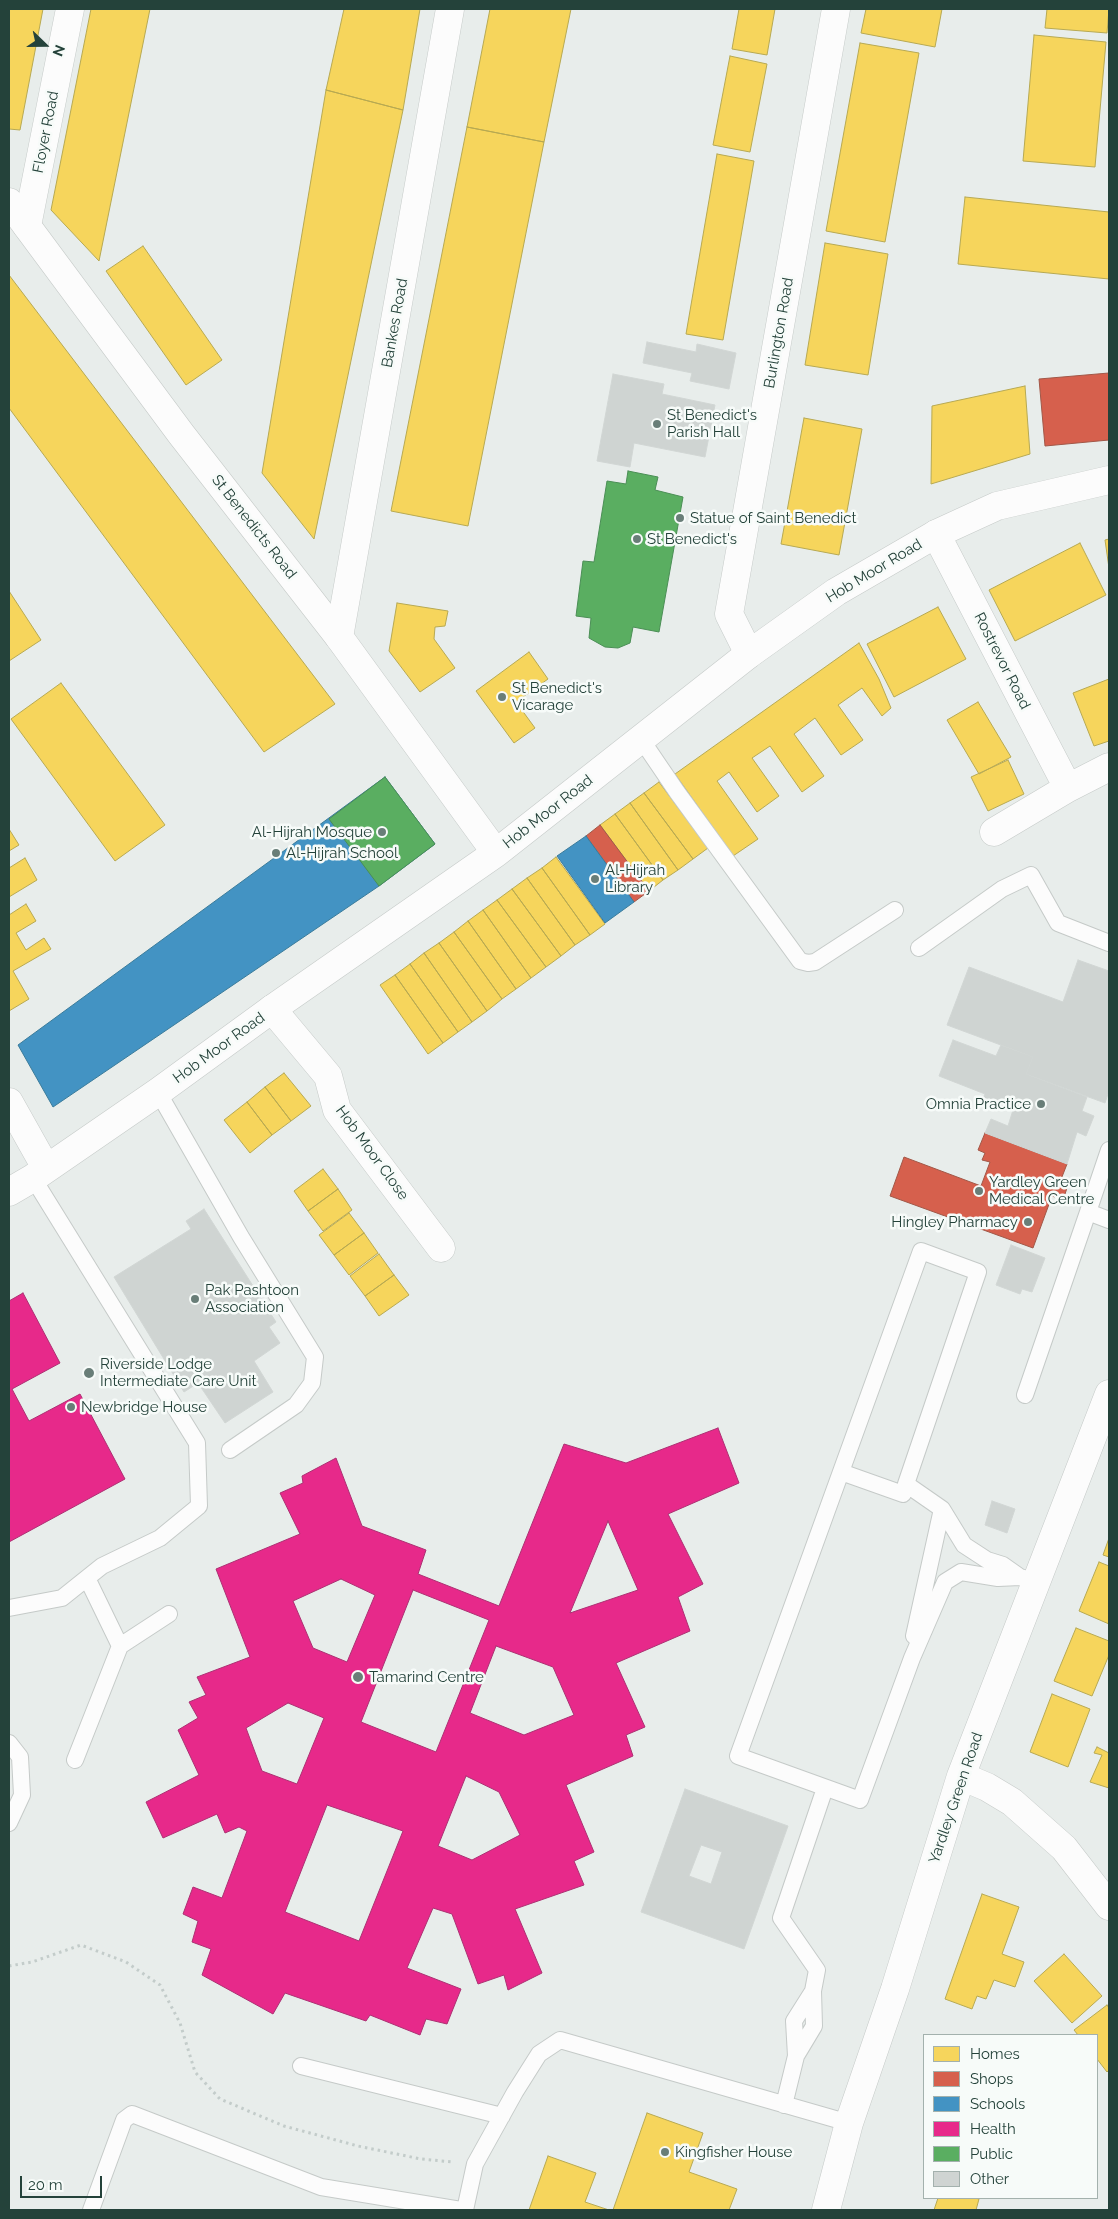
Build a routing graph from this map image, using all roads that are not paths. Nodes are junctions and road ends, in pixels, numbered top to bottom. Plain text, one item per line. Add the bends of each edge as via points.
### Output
1 (70, 9) edge
2 (450, 9) edge
3 (836, 9) edge
4 (9, 202) edge
5 (27, 226) junction
6 (1109, 480) edge
7 (936, 534) junction
8 (339, 637) junction
9 (749, 654) junction
10 (641, 738) junction
11 (1109, 767) edge
12 (1068, 788) junction
13 (994, 832) dead end
14 (496, 853) junction
15 (895, 910) dead end
16 (1109, 943) edge
17 (919, 948) dead end
18 (272, 1009) junction
19 (158, 1092) junction
20 (9, 1102) edge
21 (1109, 1150) edge
22 (40, 1173) junction
23 (9, 1192) edge
24 (1088, 1212) junction
25 (1109, 1220) edge
26 (441, 1248) dead end
27 (1109, 1394) edge
28 (1025, 1395) dead end
29 (230, 1450) dead end
30 (841, 1472) junction
31 (902, 1494) dead end
32 (942, 1509) junction
33 (1001, 1571) junction
34 (87, 1578) junction
35 (1028, 1580) junction
36 (9, 1608) edge
37 (168, 1614) dead end
38 (120, 1646) junction
39 (912, 1658) junction
40 (9, 1743) edge
41 (75, 1760) dead end
42 (961, 1776) junction
43 (825, 1788) junction
44 (9, 1823) edge
45 (1109, 1906) edge
46 (301, 2066) dead end
47 (784, 2105) junction
48 (502, 2116) junction
49 (849, 2123) junction
50 (90, 2210) edge
51 (463, 2210) edge
52 (826, 2210) edge

1 - 5 street, Floyer Road
2 - 8 street, Bankes Road
3 - 9 street, Burlington Road via 729,614
4 - 5 street, St Benedicts Road
5 - 8 street, St Benedicts Road via 181,434
6 - 7 street, Hob Moor Road via 997,506
7 - 9 street, Hob Moor Road via 836,592
7 - 12 street, Rostrevor Road
8 - 14 street, St Benedicts Road
9 - 10 street, Hob Moor Road
10 - 14 street, Hob Moor Road
10 - 15 lane via 676,792 800,961 815,962
11 - 12 street
12 - 13 street
14 - 18 street, Hob Moor Road
16 - 17 lane via 1058,923 1031,875 1002,889
18 - 19 street, Hob Moor Road
18 - 26 street, Hob Moor Close via 328,1076 337,1110
19 - 22 street, Hob Moor Road
19 - 29 lane via 241,1237 315,1356 312,1384 296,1405
20 - 22 street
21 - 24 lane
22 - 23 street, Hob Moor Road
22 - 34 lane via 197,1443 199,1506 160,1538 102,1566
24 - 25 lane
24 - 28 lane
27 - 35 street, Yardley Green Road
30 - 31 lane
30 - 32 lane via 921,1250 978,1272 906,1484
30 - 43 lane via 738,1756
32 - 33 lane via 964,1545
32 - 39 lane
33 - 35 lane
33 - 39 lane via 961,1572 945,1582
34 - 36 lane via 62,1598
34 - 38 lane
35 - 42 street, Yardley Green Road
37 - 38 lane
38 - 41 lane
39 - 43 lane via 860,1800
40 - 44 lane via 20,1757 22,1795
42 - 45 street via 1012,1802 1064,1848
42 - 49 street, Yardley Green Road via 895,1989
43 - 47 lane via 781,1918 816,1970 814,2026 796,2056
46 - 48 lane
47 - 48 lane via 560,2040 539,2054
47 - 49 lane
48 - 51 lane via 475,2164
49 - 52 street, Yardley Green Road
50 - 51 lane via 124,2120 132,2114 321,2186

